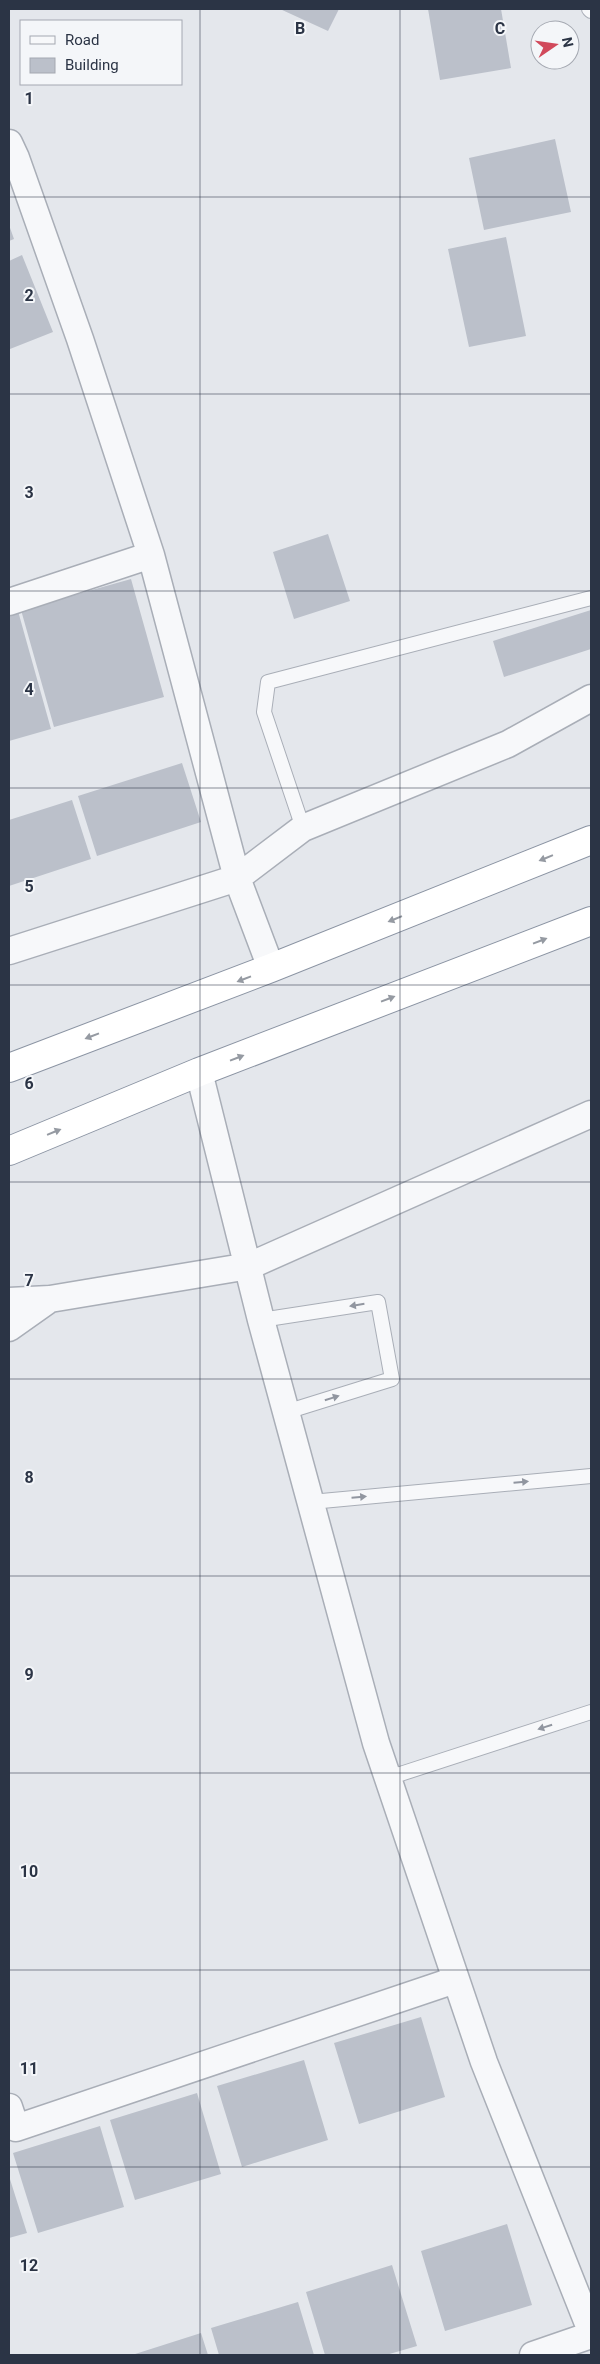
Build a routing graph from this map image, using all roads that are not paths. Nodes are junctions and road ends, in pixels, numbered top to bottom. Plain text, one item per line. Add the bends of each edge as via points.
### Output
1 (11, 153) edge
2 (151, 554) junction
3 (591, 598) edge
4 (9, 602) edge
5 (591, 698) edge
6 (304, 828) junction
7 (591, 840) edge
8 (237, 878) junction
9 (591, 921) edge
10 (9, 951) edge
11 (271, 968) junction
12 (9, 1068) edge
13 (199, 1072) junction
14 (591, 1114) edge
15 (9, 1151) edge
16 (249, 1266) junction
17 (50, 1299) junction
18 (9, 1301) edge
19 (261, 1320) junction
20 (9, 1328) edge
21 (286, 1412) junction
22 (591, 1476) edge
23 (311, 1502) junction
24 (591, 1712) edge
25 (388, 1778) junction
26 (455, 1980) junction
27 (11, 2122) edge
28 (591, 2333) edge
29 (533, 2355) edge

1 - 2 street via 80,339
2 - 4 street
2 - 8 street
3 - 6 lane via 268,682 264,712
5 - 6 street via 508,744
6 - 8 street
7 -> 11 highway
8 - 10 street
8 - 11 street
13 -> 9 highway
11 -> 12 highway
15 -> 13 highway
13 - 16 street
14 - 16 street
16 - 17 street
16 - 19 street
17 - 18 street
17 - 20 street
19 - 21 street
21 -> 19 lane via 392,1379 378,1302
21 - 23 street
23 -> 22 lane
23 - 25 street
24 -> 25 lane
25 - 26 street
26 - 27 street
26 - 28 street
28 - 29 street

